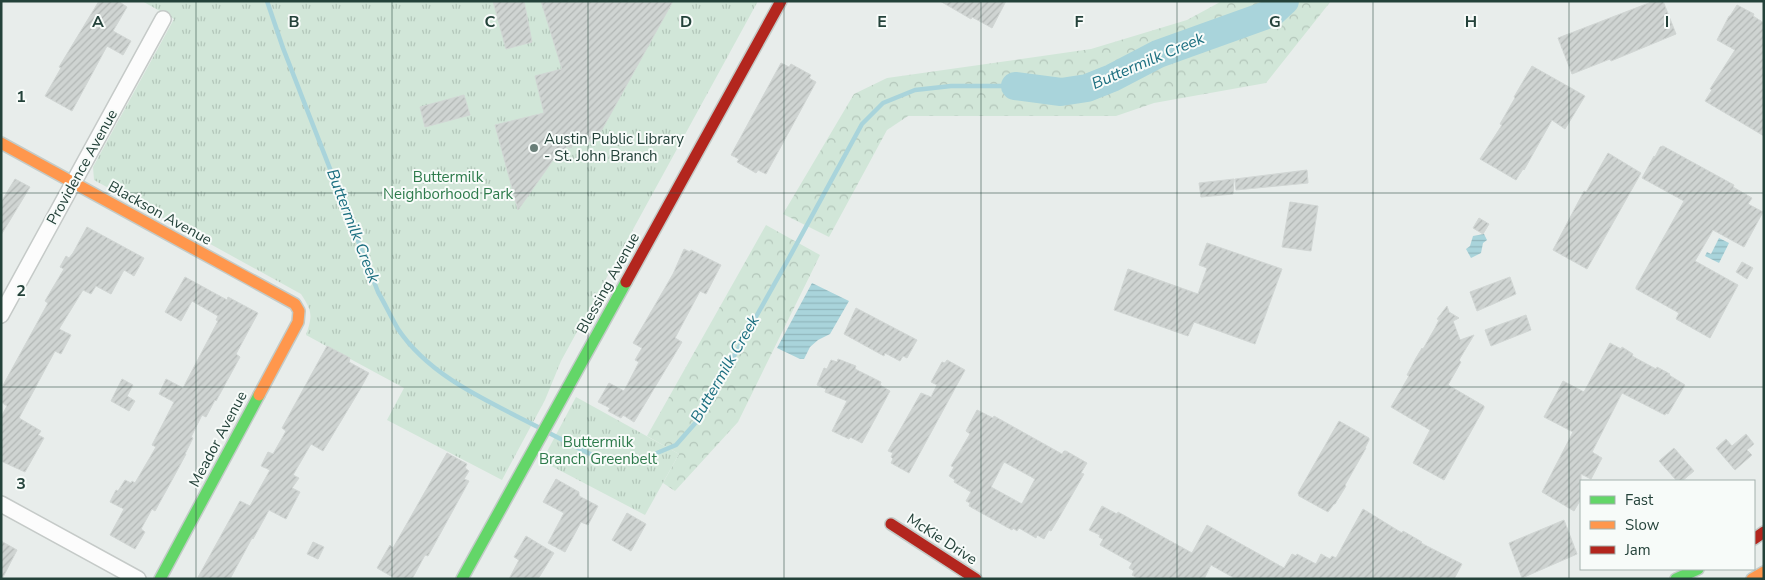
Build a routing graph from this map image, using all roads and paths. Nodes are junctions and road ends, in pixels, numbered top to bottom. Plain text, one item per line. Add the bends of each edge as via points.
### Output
1 (781, 1) edge
2 (163, 19) dead end
3 (1, 143) edge
4 (74, 184) junction
5 (300, 313) joint
6 (1, 315) edge
7 (1, 504) edge
8 (891, 524) dead end
9 (1696, 570) edge
10 (1764, 572) edge
11 (138, 579) edge
12 (160, 579) edge
13 (462, 579) edge
14 (976, 579) edge
15 (1676, 579) edge
16 (1752, 579) edge

1 - 13 street, Blessing Avenue
2 - 4 street, Providence Avenue
3 - 4 street, Blackson Avenue
4 - 5 street, Blackson Avenue via 295,304
4 - 6 street, Providence Avenue
5 - 12 street, Meador Avenue via 297,325
7 - 11 street
8 - 14 street, McKie Drive
9 - 15 street
10 - 16 street

